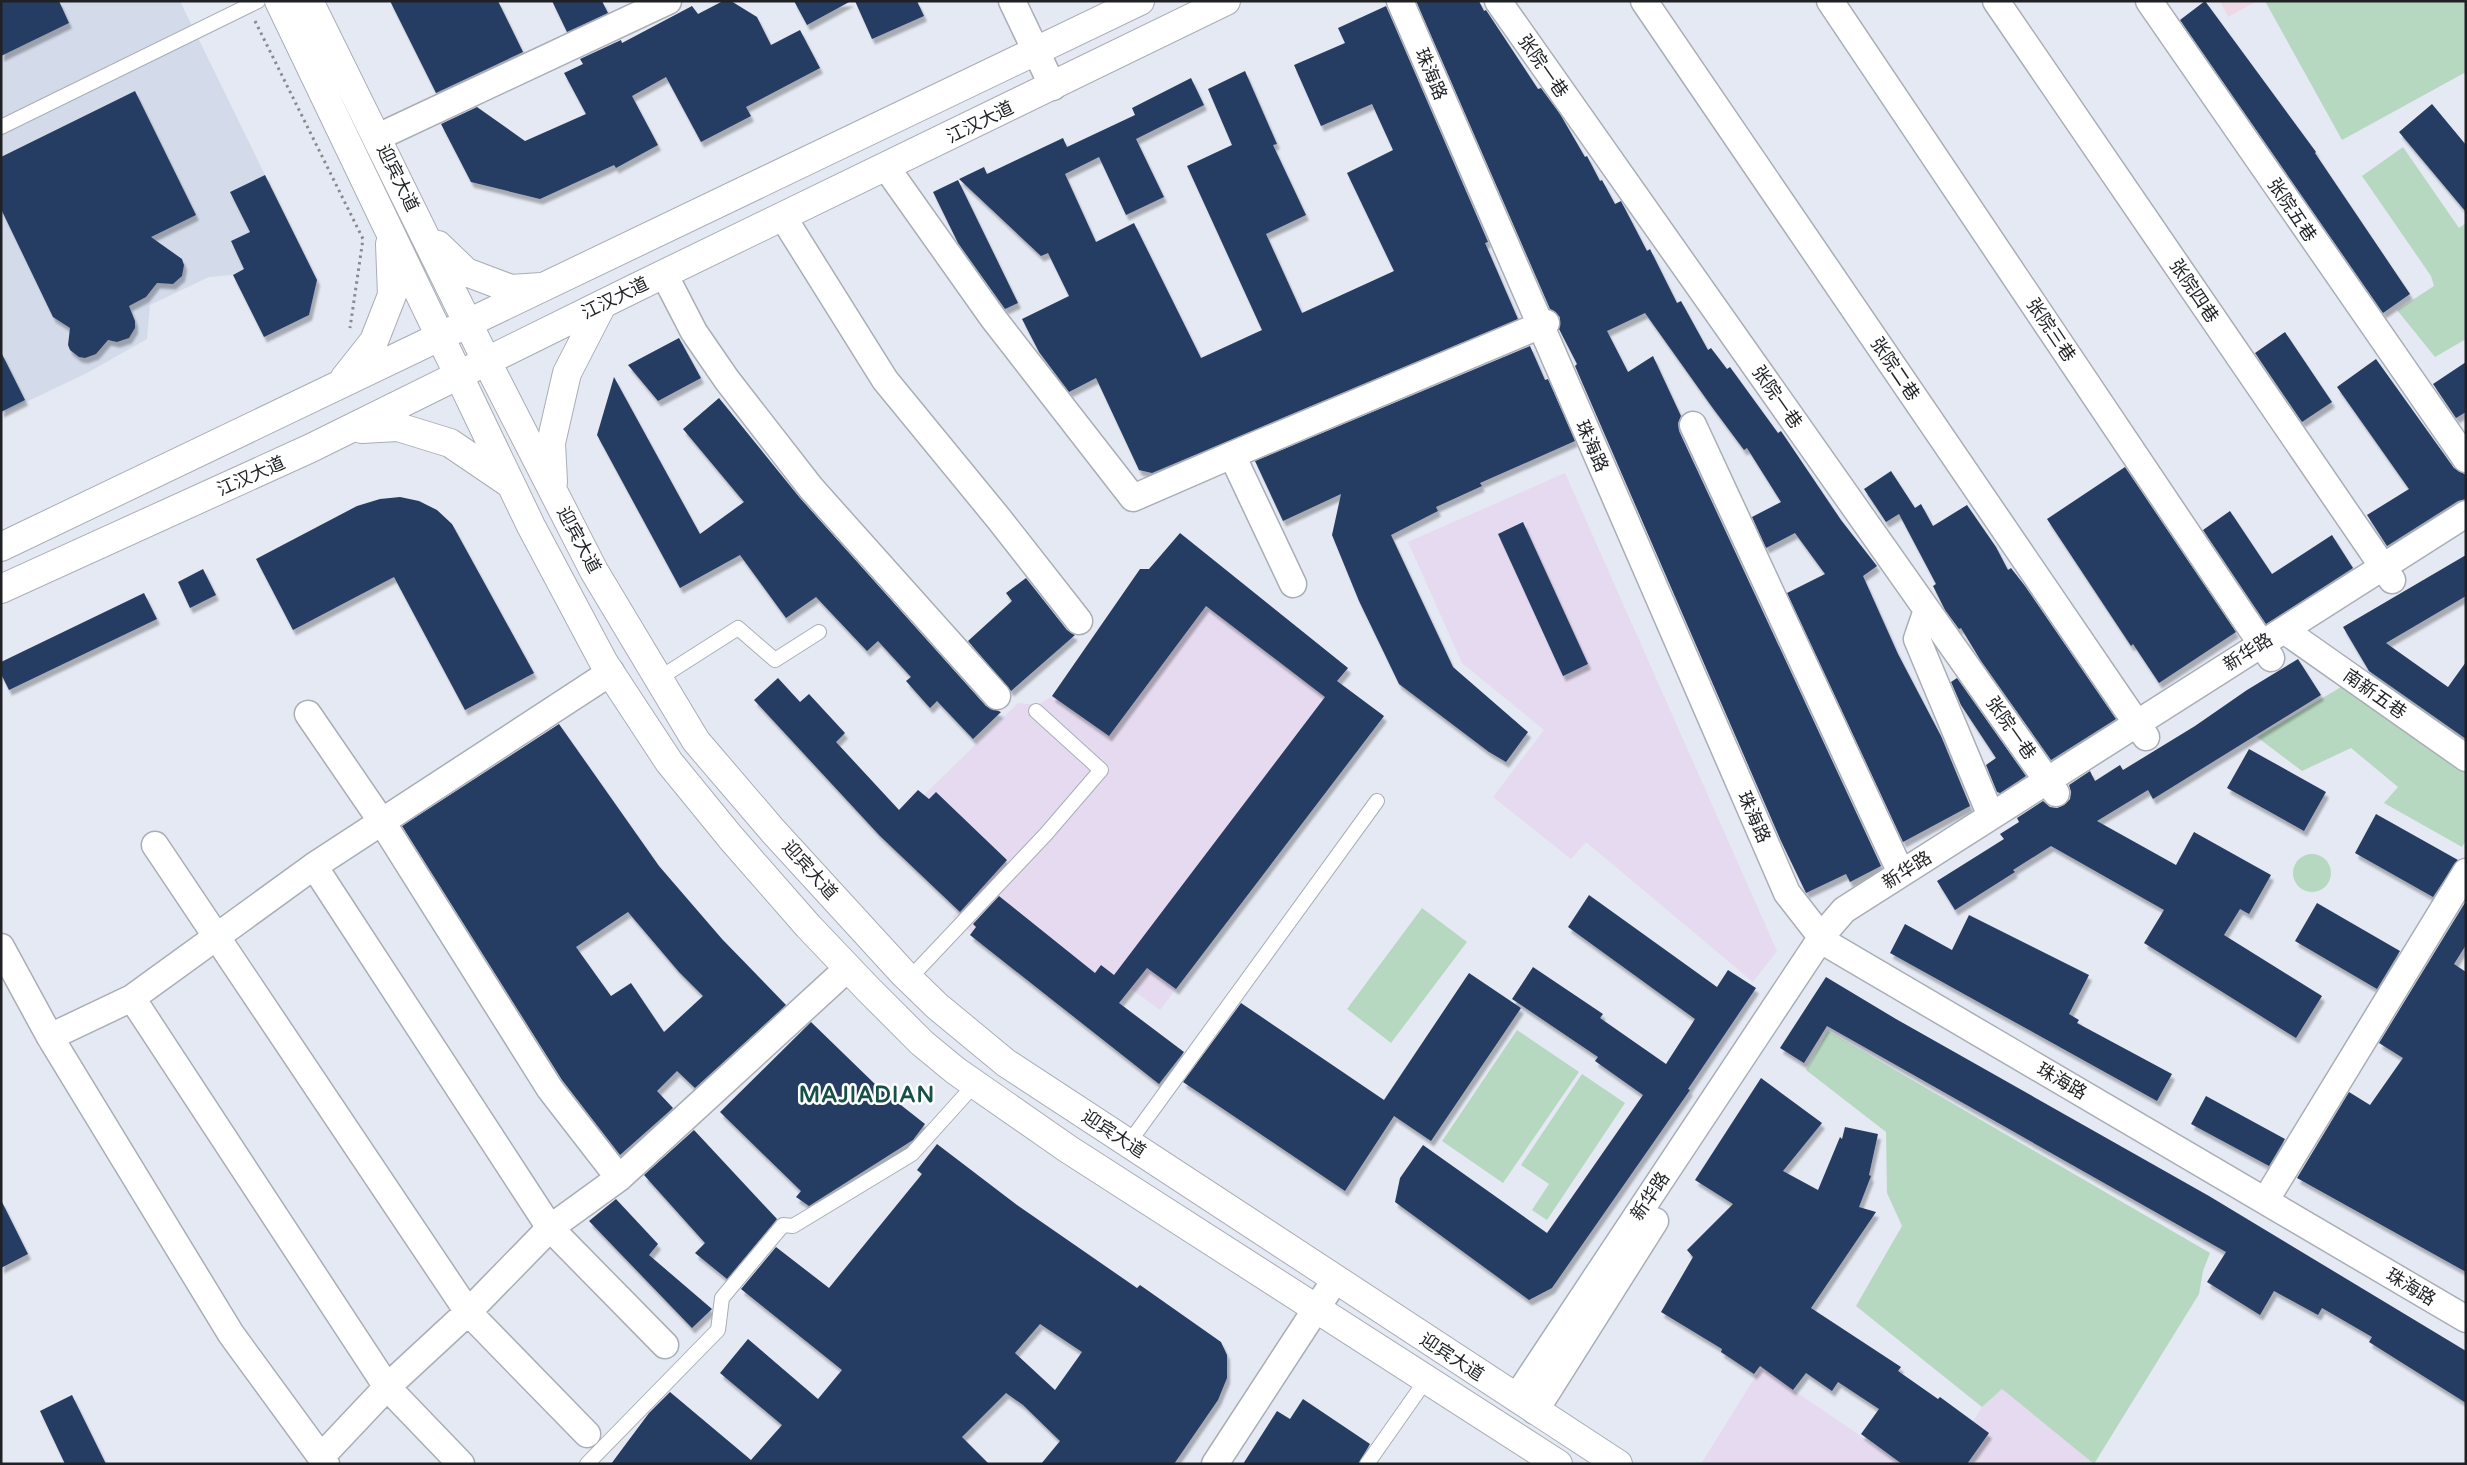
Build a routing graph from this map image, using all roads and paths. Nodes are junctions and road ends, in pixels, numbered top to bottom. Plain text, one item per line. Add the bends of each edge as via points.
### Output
1 (279, 1) edge
2 (309, 1) edge
3 (668, 1) edge
4 (1012, 1) edge
5 (1140, 1) edge
6 (1226, 1) edge
7 (1400, 1) edge
8 (1408, 1) edge
9 (1498, 1) edge
10 (1507, 1) edge
11 (1644, 1) edge
12 (1653, 1) edge
13 (1830, 1) edge
14 (1996, 1) edge
15 (2149, 1) edge
16 (253, 4) edge
17 (1076, 33) junction
18 (1036, 53) junction
19 (1092, 67) junction
20 (987, 77) junction
21 (1053, 87) junction
22 (1004, 110) junction
23 (1, 127) edge
24 (378, 137) junction
25 (886, 167) junction
26 (783, 216) junction
27 (389, 232) junction
28 (424, 232) junction
29 (664, 274) junction
30 (548, 286) junction
31 (602, 304) junction
32 (470, 323) junction
33 (1543, 324) junction
34 (349, 336) dead end
35 (440, 338) junction
36 (487, 362) junction
37 (458, 376) junction
38 (339, 385) junction
39 (1693, 425) dead end
40 (348, 430) junction
41 (1232, 455) junction
42 (2466, 459) edge
43 (510, 484) junction
44 (553, 491) junction
45 (2466, 514) edge
46 (2466, 533) edge
47 (1, 547) edge
48 (2388, 574) junction
49 (1293, 584) dead end
50 (1, 589) edge
51 (1927, 610) junction
52 (1079, 621) dead end
53 (819, 632) dead end
54 (2292, 635) junction
55 (2266, 652) junction
56 (611, 672) junction
57 (658, 679) junction
58 (997, 696) dead end
59 (1036, 711) dead end
60 (308, 714) dead end
61 (2144, 729) junction
62 (2466, 758) edge
63 (2055, 785) junction
64 (1377, 801) dead end
65 (1992, 816) junction
66 (382, 822) junction
67 (154, 845) dead end
68 (314, 866) junction
69 (2466, 872) edge
70 (1901, 874) junction
71 (216, 935) junction
72 (1827, 939) junction
73 (1, 947) edge
74 (848, 968) junction
75 (909, 979) junction
76 (132, 998) junction
77 (50, 1038) junction
78 (975, 1084) junction
79 (1128, 1144) junction
80 (619, 1178) junction
81 (2270, 1193) junction
82 (550, 1228) junction
83 (1335, 1280) junction
84 (1316, 1309) junction
85 (2466, 1311) edge
86 (468, 1312) junction
87 (2466, 1319) edge
88 (665, 1345) dead end
89 (1426, 1380) junction
90 (387, 1386) junction
91 (1525, 1404) junction
92 (587, 1434) dead end
93 (324, 1460) edge
94 (461, 1464) edge
95 (587, 1464) edge
96 (1215, 1464) edge
97 (1367, 1464) edge
98 (1558, 1464) edge
99 (1618, 1464) edge

1 - 27 main road, 迎宾大道
2 - 24 main road, 迎宾大道
3 - 24 street
4 - 18 street
5 - 17 main road
6 - 19 main road, 江汉大道
7 - 33 street, 珠海路
8 - 33 street, 珠海路
9 - 51 street, 张院一巷
10 - 63 street, 张院一巷
11 - 61 street, 张院二巷
12 - 61 street, 张院二巷
13 - 55 street, 张院三巷
14 - 48 street, 张院四巷
15 - 42 street, 张院五巷
16 - 23 lane
16 - 34 path via 363,239
17 - 18 main road
17 - 19 main road via 1067,44 1067,52 1077,67
18 - 20 main road
18 - 21 street
19 - 21 main road, 江汉大道
20 - 22 main road via 1002,79 1011,92 1011,101
20 - 30 main road
21 - 22 main road, 江汉大道
22 - 25 main road, 江汉大道
24 - 28 main road, 迎宾大道
25 - 26 main road, 江汉大道
25 - 41 street via 993,318 1133,498
26 - 29 main road, 江汉大道
26 - 52 street via 885,380
27 - 35 main road, 迎宾大道
27 - 38 main road via 392,295 374,341
28 - 30 main road via 466,272 511,289
28 - 32 main road, 迎宾大道
29 - 31 main road, 江汉大道
29 - 58 street via 694,332 811,488
30 - 32 main road
31 - 36 main road, 江汉大道
31 - 44 main road via 567,373 551,443
32 - 35 main road
32 - 36 main road, 迎宾大道
33 - 41 street
33 - 72 street, 珠海路 via 1787,893
35 - 37 main road, 迎宾大道
35 - 38 main road
36 - 37 main road, 江汉大道
36 - 44 main road, 迎宾大道
37 - 40 main road, 江汉大道
37 - 43 main road, 迎宾大道
38 - 47 main road
39 - 70 street
40 - 43 main road via 398,427 450,443
40 - 50 main road, 江汉大道
41 - 49 street
43 - 56 main road, 迎宾大道
44 - 57 main road, 迎宾大道 via 594,570
45 - 48 street, 新华路
46 - 48 street, 新华路
48 - 54 street, 新华路
51 - 63 street, 张院一巷
51 - 65 street via 1917,639
53 - 57 lane via 776,660 738,628
54 - 55 street, 新华路
54 - 62 street, 南新五巷
55 - 61 street, 新华路
56 - 66 street
56 - 74 main road, 迎宾大道 via 668,762 731,838
57 - 75 main road, 迎宾大道 via 696,741 773,831
59 - 75 lane via 1101,770 1046,834
60 - 66 street
61 - 63 street, 新华路
63 - 65 street, 新华路
63 - 72 street, 新华路 via 1850,920
64 - 79 lane
65 - 70 street, 新华路
66 - 68 street
66 - 80 street via 550,1089
67 - 71 street
68 - 71 street
68 - 82 street
69 - 81 street
70 - 72 street, 新华路 via 1844,910
71 - 76 street
71 - 86 street
72 - 81 street, 珠海路
72 - 87 street, 珠海路
72 - 91 street, 新华路
73 - 77 street
74 - 78 main road, 迎宾大道 via 922,1043
74 - 80 street
75 - 79 main road, 迎宾大道 via 1006,1062
76 - 77 street
76 - 90 street
77 - 93 street via 231,1334
78 - 84 main road, 迎宾大道 via 1068,1149
78 - 95 lane via 912,1154 793,1226 783,1225 722,1298 718,1330
79 - 83 main road, 迎宾大道
80 - 82 street
81 - 85 street, 珠海路
82 - 86 street
82 - 88 street
83 - 84 street
83 - 91 main road, 迎宾大道
84 - 89 main road, 迎宾大道
84 - 96 street
86 - 90 street
86 - 92 street
89 - 97 lane
89 - 98 main road, 迎宾大道
90 - 93 street
90 - 94 street
91 - 99 main road, 迎宾大道

